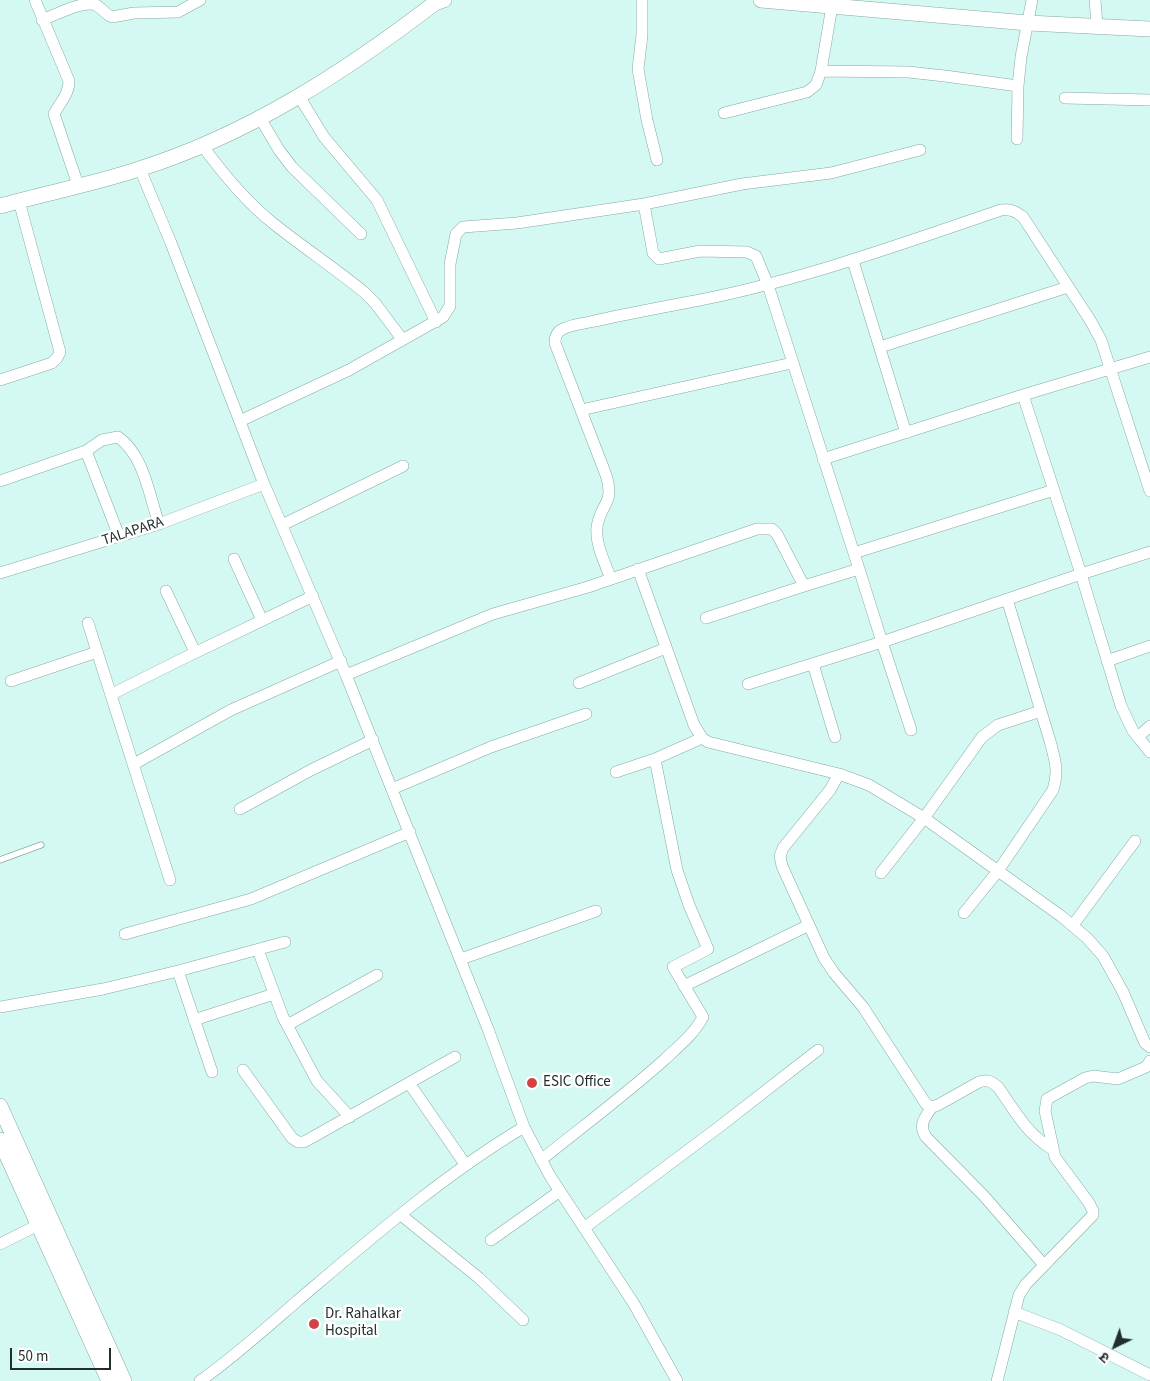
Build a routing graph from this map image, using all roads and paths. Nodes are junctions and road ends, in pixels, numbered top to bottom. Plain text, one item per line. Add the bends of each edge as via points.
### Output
1 (35, 0) edge
2 (200, 0) edge
3 (642, 0) edge
4 (761, 0) edge
5 (1032, 0) edge
6 (1095, 0) edge
7 (437, 1) edge
8 (847, 4) edge
9 (882, 5) edge
10 (832, 6) junction
11 (42, 20) junction
12 (1028, 23) junction
13 (1098, 25) junction
14 (1150, 29) edge
15 (821, 71) junction
16 (1018, 86) junction
17 (299, 96) junction
18 (1065, 98) dead end
19 (1150, 100) edge
20 (724, 114) dead end
21 (260, 118) junction
22 (1017, 139) dead end
23 (202, 145) junction
24 (920, 150) dead end
25 (657, 160) dead end
26 (140, 169) junction
27 (78, 185) junction
28 (19, 200) junction
29 (644, 204) junction
30 (0, 206) edge
31 (360, 234) dead end
32 (853, 261) junction
33 (768, 286) junction
34 (1068, 287) junction
35 (436, 322) junction
36 (402, 339) junction
37 (880, 347) junction
38 (1150, 357) edge
39 (792, 363) junction
40 (1111, 370) junction
41 (0, 380) edge
42 (1023, 395) junction
43 (581, 410) junction
44 (240, 421) junction
45 (906, 433) junction
46 (86, 451) junction
47 (823, 459) junction
48 (1146, 459) edge
49 (403, 466) dead end
50 (0, 481) edge
51 (264, 484) junction
52 (1054, 490) junction
53 (1150, 491) edge
54 (159, 524) junction
55 (282, 525) junction
56 (120, 536) junction
57 (1150, 552) edge
58 (854, 553) junction
59 (234, 559) dead end
60 (638, 569) junction
61 (859, 569) junction
62 (0, 573) edge
63 (1081, 574) junction
64 (611, 579) junction
65 (804, 586) junction
66 (166, 591) dead end
67 (313, 596) junction
68 (1007, 599) junction
69 (706, 618) dead end
70 (262, 620) junction
71 (88, 624) dead end
72 (882, 642) junction
73 (1150, 646) edge
74 (666, 648) junction
75 (97, 652) junction
76 (195, 652) junction
77 (341, 660) junction
78 (1107, 661) junction
79 (813, 664) junction
80 (346, 675) junction
81 (11, 681) dead end
82 (579, 683) dead end
83 (748, 684) dead end
84 (112, 694) junction
85 (1041, 711) junction
86 (586, 714) dead end
87 (1150, 726) edge
88 (911, 730) dead end
89 (834, 737) dead end
90 (1138, 737) junction
91 (702, 738) junction
92 (373, 740) junction
93 (1150, 752) edge
94 (655, 759) junction
95 (134, 764) junction
96 (616, 772) dead end
97 (839, 774) junction
98 (392, 789) junction
99 (240, 809) dead end
100 (924, 818) junction
101 (410, 832) junction
102 (1135, 841) dead end
103 (41, 845) dead end
104 (0, 860) edge
105 (998, 872) junction
106 (881, 873) dead end
107 (170, 880) dead end
108 (596, 911) dead end
109 (964, 913) dead end
110 (809, 925) junction
111 (1073, 925) junction
112 (125, 934) dead end
113 (285, 942) dead end
114 (258, 950) junction
115 (461, 960) junction
116 (178, 972) junction
117 (377, 975) dead end
118 (684, 986) junction
119 (274, 994) junction
120 (0, 1007) edge
121 (194, 1020) junction
122 (285, 1021) junction
123 (1150, 1047) edge
124 (818, 1050) dead end
125 (455, 1057) dead end
126 (1150, 1061) edge
127 (243, 1070) dead end
128 (212, 1072) dead end
129 (409, 1083) junction
130 (0, 1106) edge
131 (932, 1107) junction
132 (350, 1117) junction
133 (524, 1127) junction
134 (0, 1140) edge
135 (1052, 1149) junction
136 (4, 1159) edge
137 (541, 1160) junction
138 (465, 1164) junction
139 (560, 1191) junction
140 (401, 1215) junction
141 (38, 1225) junction
142 (584, 1228) junction
143 (491, 1240) dead end
144 (0, 1244) edge
145 (1044, 1265) junction
146 (1014, 1312) junction
147 (523, 1320) dead end
148 (1150, 1375) edge
149 (110, 1381) edge
150 (124, 1381) edge
151 (200, 1381) edge
152 (678, 1381) edge
153 (996, 1381) edge

1 - 11 street
2 - 11 street via 178,12 112,17 89,3
3 - 25 street via 638,69 646,120
4 - 10 street
5 - 12 street
6 - 13 street
7 - 17 street via 365,56
8 - 9 street
8 - 10 street
9 - 12 street
10 - 15 street
11 - 27 street via 69,82 67,95 54,114
12 - 13 street
12 - 16 street
13 - 14 street
15 - 16 street via 908,72
15 - 20 street via 816,86 806,92
16 - 22 street
17 - 21 street
17 - 35 street via 324,137 377,200
18 - 19 street
21 - 23 street
21 - 31 street via 292,167
23 - 26 street
23 - 36 street via 250,202 365,293
24 - 29 street via 831,173 742,184
26 - 27 street
26 - 44 street
27 - 28 street
28 - 30 street
28 - 41 street via 60,352 52,363
29 - 33 street via 653,253 659,260 692,251 747,252 756,256
29 - 35 street via 518,223 463,227 456,234 450,264 450,306
32 - 33 street
32 - 34 street via 1010,209 1023,217
32 - 37 street
33 - 39 street
33 - 43 street via 612,317 559,331 554,342
34 - 37 street
34 - 40 street via 1101,340
35 - 36 street
36 - 44 street via 349,370
37 - 45 street
38 - 40 street
39 - 43 street
39 - 47 street
40 - 42 street
40 - 48 street
42 - 45 street
42 - 52 street
43 - 64 street via 610,489 609,500 597,527 597,537
44 - 51 street
45 - 47 street
46 - 50 street
46 - 54 street via 110,438 118,437 125,442 141,468
46 - 56 street
47 - 58 street
48 - 53 street
49 - 55 street
51 - 54 street, TALAPARA
51 - 55 street
52 - 58 street
52 - 63 street
54 - 56 street, TALAPARA
55 - 67 street
56 - 62 street, TALAPARA
57 - 63 street
58 - 61 street
59 - 70 street
60 - 64 street
60 - 65 street via 765,528 777,534
60 - 74 street
61 - 65 street
61 - 72 street
63 - 68 street
63 - 78 street
64 - 80 street via 493,614
65 - 69 street
66 - 76 street
67 - 70 street
67 - 77 street
68 - 72 street
68 - 85 street
70 - 76 street
71 - 75 street
72 - 79 street
72 - 88 street
73 - 78 street
74 - 82 street
74 - 91 street via 694,725
75 - 81 street
75 - 84 street
76 - 84 street
77 - 80 street
77 - 95 street via 231,710
78 - 90 street via 1127,720
79 - 83 street
79 - 89 street
80 - 92 street
84 - 95 street
85 - 100 street via 998,724 982,737
85 - 105 street via 1057,777 1053,790
86 - 98 street via 491,747
87 - 90 street
90 - 93 street
91 - 94 street
91 - 97 street
92 - 98 street
92 - 99 street
94 - 96 street
94 - 118 street via 677,870 708,949 673,967
95 - 107 street
97 - 100 street via 869,785
97 - 110 street via 780,856
98 - 101 street
100 - 105 street
100 - 106 street
101 - 112 street via 251,899
101 - 115 street
102 - 111 street
103 - 104 lane
105 - 109 street
105 - 111 street
108 - 115 street
110 - 118 street
110 - 131 street via 834,973 863,1007 926,1104
111 - 123 street via 1103,956 1145,1043
113 - 114 street
114 - 116 street
114 - 119 street
115 - 133 street
116 - 120 street
116 - 121 street
117 - 122 street via 296,1021
118 - 137 street via 703,1017 699,1024 645,1077
119 - 121 street
119 - 122 street
121 - 128 street
122 - 132 street via 317,1081
124 - 142 street
125 - 129 street
126 - 135 street via 1146,1067 1118,1079 1085,1078 1047,1099 1045,1111
127 - 132 street via 298,1142 314,1138
129 - 132 street
129 - 138 street
130 - 150 street
131 - 135 street via 978,1082 992,1081 1026,1129
131 - 145 street via 923,1121 922,1132
133 - 137 street
133 - 138 street
134 - 136 street
135 - 145 street via 1093,1211 1090,1220
136 - 141 street
137 - 139 street
138 - 140 street
139 - 142 street
139 - 143 street
140 - 147 street via 479,1278
140 - 151 street
141 - 144 street
141 - 149 street
142 - 152 street via 634,1304
145 - 146 street via 1026,1284
146 - 148 street via 1061,1330
146 - 153 street

